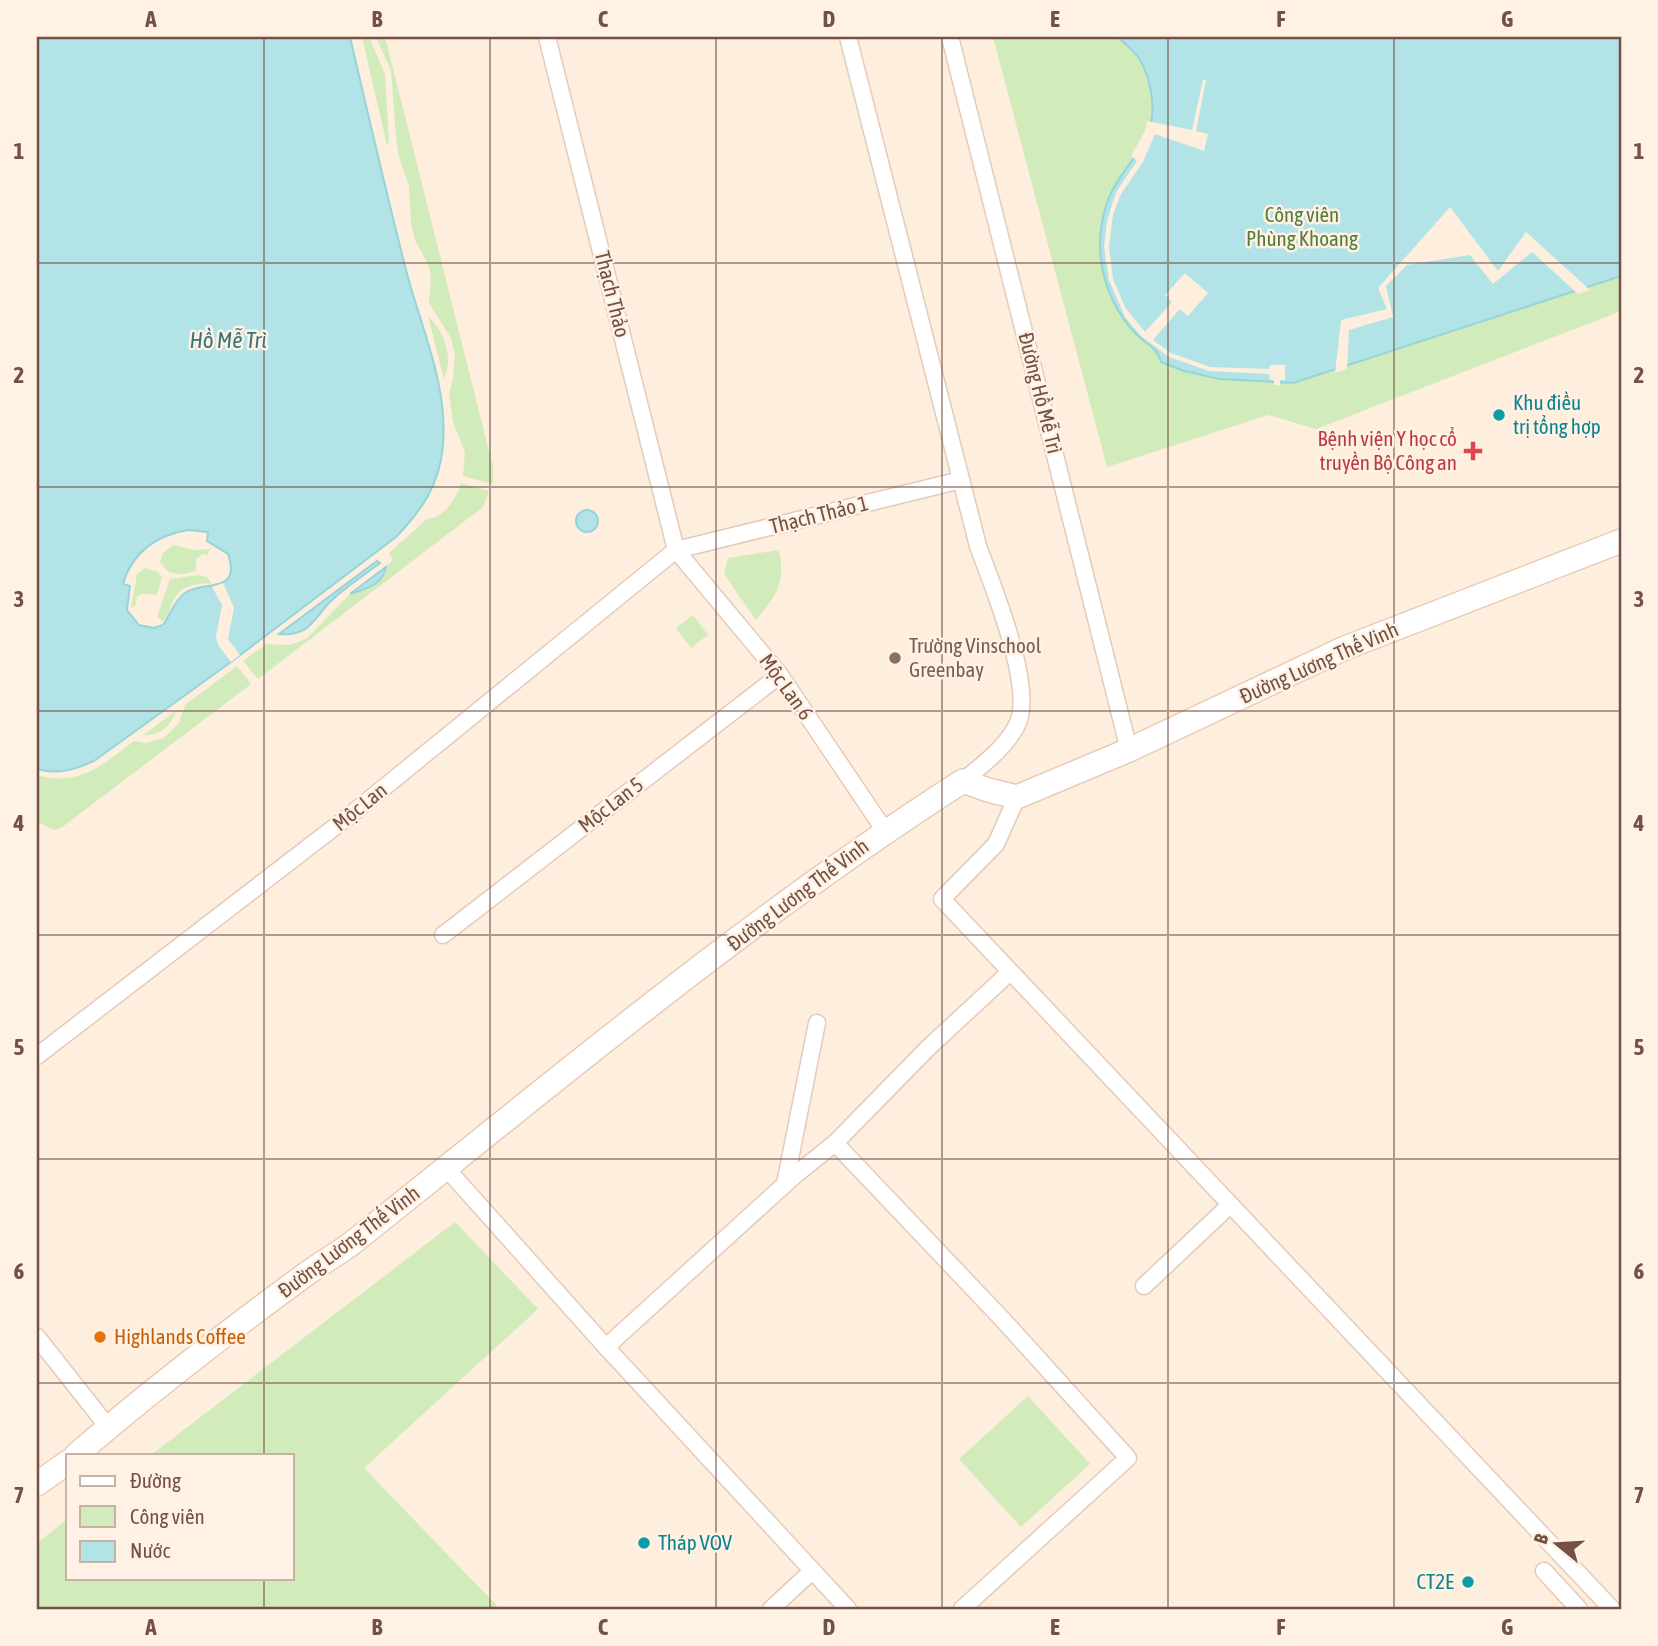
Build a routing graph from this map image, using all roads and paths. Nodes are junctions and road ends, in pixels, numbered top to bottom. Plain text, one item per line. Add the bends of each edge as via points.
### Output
1 (547, 37) edge
2 (848, 37) edge
3 (950, 37) edge
4 (961, 480) junction
5 (1621, 541) edge
6 (676, 550) junction
7 (780, 674) junction
8 (1129, 750) junction
9 (963, 781) junction
10 (1017, 797) junction
11 (885, 831) junction
12 (443, 935) dead end
13 (1010, 972) junction
14 (817, 1023) dead end
15 (37, 1056) edge
16 (835, 1143) junction
17 (446, 1168) junction
18 (785, 1184) junction
19 (1230, 1205) junction
20 (1144, 1286) dead end
21 (37, 1337) edge
22 (607, 1347) junction
23 (108, 1427) junction
24 (77, 1454) edge
25 (66, 1463) edge
26 (37, 1484) edge
27 (812, 1571) junction
28 (1544, 1571) dead end
29 (771, 1609) edge
30 (848, 1609) edge
31 (962, 1609) edge
32 (1579, 1609) edge
33 (1612, 1609) edge

1 - 6 street, Thạch Thảo
2 - 4 street
3 - 8 street, Đường Hồ Mễ Trì
4 - 6 street, Thạch Thảo 1
4 - 9 street via 1023,690 1018,725 1003,746
5 - 8 street, Đường Lương Thế Vinh via 1345,648
6 - 7 street, Mộc Lan 6
6 - 15 street, Mộc Lan via 349,816
7 - 11 street, Mộc Lan 6
7 - 12 street, Mộc Lan 5
8 - 10 street, Đường Lương Thế Vinh
9 - 10 street
9 - 11 street, Đường Lương Thế Vinh
10 - 13 street via 996,845 942,899
11 - 17 street, Đường Lương Thế Vinh via 565,1071
13 - 16 street
13 - 19 street
14 - 18 street
16 - 18 street
16 - 31 street via 1128,1458
17 - 22 street
17 - 23 street, Đường Lương Thế Vinh
18 - 22 street
19 - 20 street
19 - 33 street
21 - 23 street
22 - 27 street
23 - 24 street, Đường Lương Thế Vinh
25 - 26 street
27 - 29 street
27 - 30 street
28 - 32 street

